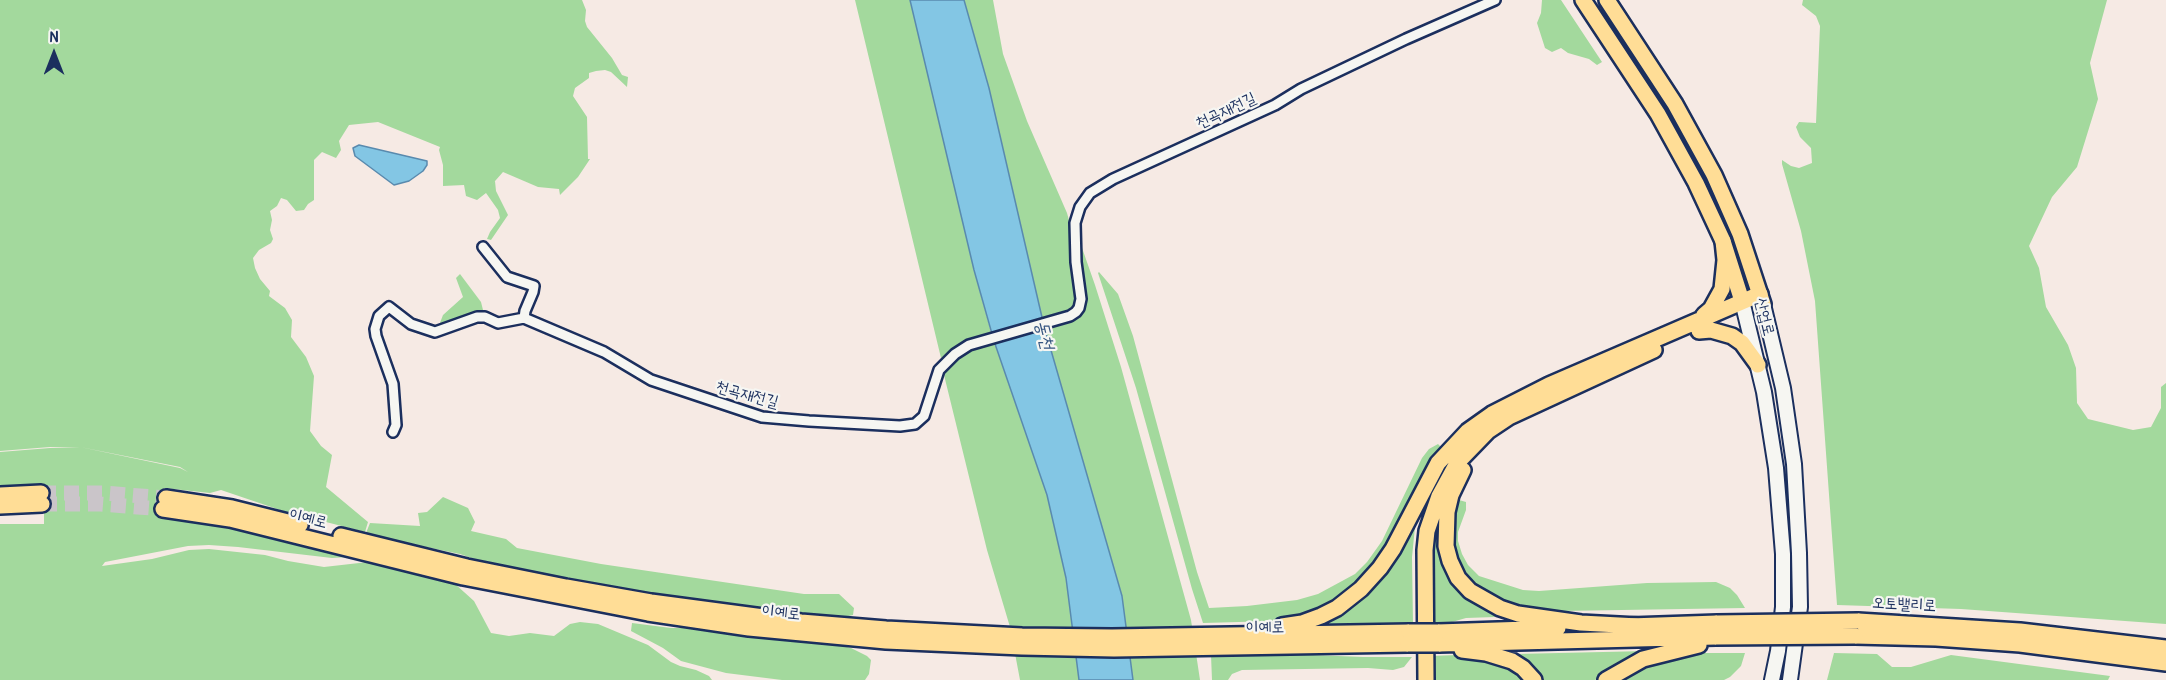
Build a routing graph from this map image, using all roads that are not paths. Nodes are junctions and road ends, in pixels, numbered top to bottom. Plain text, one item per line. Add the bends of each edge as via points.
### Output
1 (1495, 0) edge
2 (1583, 0) edge
3 (1607, 0) edge
4 (1723, 241) junction
5 (483, 247) dead end
6 (1761, 299) junction
7 (1744, 306) junction
8 (525, 318) junction
9 (1699, 325) junction
10 (1758, 365) junction
11 (1515, 402) junction
12 (1509, 417) junction
13 (393, 432) dead end
14 (0, 495) edge
15 (165, 504) tunnel mouth
16 (0, 506) edge
17 (1638, 626) junction
18 (1856, 628) junction
19 (1716, 634) junction
20 (1214, 640) junction
21 (1438, 641) junction
22 (2166, 648) edge
23 (2166, 663) edge
24 (1419, 680) edge
25 (1426, 680) edge
26 (1534, 680) edge
27 (1606, 680) edge
28 (1772, 680) edge
29 (1790, 680) edge

1 - 8 street, 천곡재전길 via 1395,44 1090,193 1080,207 1076,223 1080,304 1076,312 969,345 948,359 939,370 927,409 920,421 909,426 790,420 748,413 666,387 594,347
2 - 4 main road, 산업로 via 1658,114
3 - 6 main road, 산업로 via 1675,104 1714,175 1740,234
4 - 7 main road, 산업로
4 - 9 main road via 1722,290
5 - 8 street via 507,277 534,286
6 - 7 main road
6 - 29 main road, 산업로 via 1783,388 1794,464 1800,607
7 - 9 main road
7 - 10 main road, 산업로
8 - 13 street via 498,323 477,317 435,332 411,324 389,307 383,311 375,336 393,384
9 - 10 main road via 1732,336
9 - 11 main road
9 - 12 main road
10 - 28 main road, 산업로 via 1776,468 1783,554 1783,608
11 - 20 main road via 1492,414 1450,448 1387,559 1353,597 1302,623
11 - 24 main road via 1468,438 1441,475 1425,509 1418,548
12 - 17 main road via 1474,453 1451,495 1446,546 1458,578 1483,600 1518,615
12 - 25 main road via 1488,431 1457,463 1433,511 1425,550
14 - 16 main road via 41,499
15 - 20 main road, 이예로 via 232,508 467,567 651,602 831,630
17 - 19 main road, 오토밸리로
17 - 21 main road
18 - 19 main road, 오토밸리로, bridge
18 - 19 main road, 오토밸리로, bridge via 1773,636
18 - 22 main road, 오토밸리로 via 2020,631
18 - 23 main road, 오토밸리로
19 - 21 main road
19 - 27 main road via 1643,659
20 - 21 main road, 이예로, bridge
21 - 26 main road via 1500,657 1523,668

